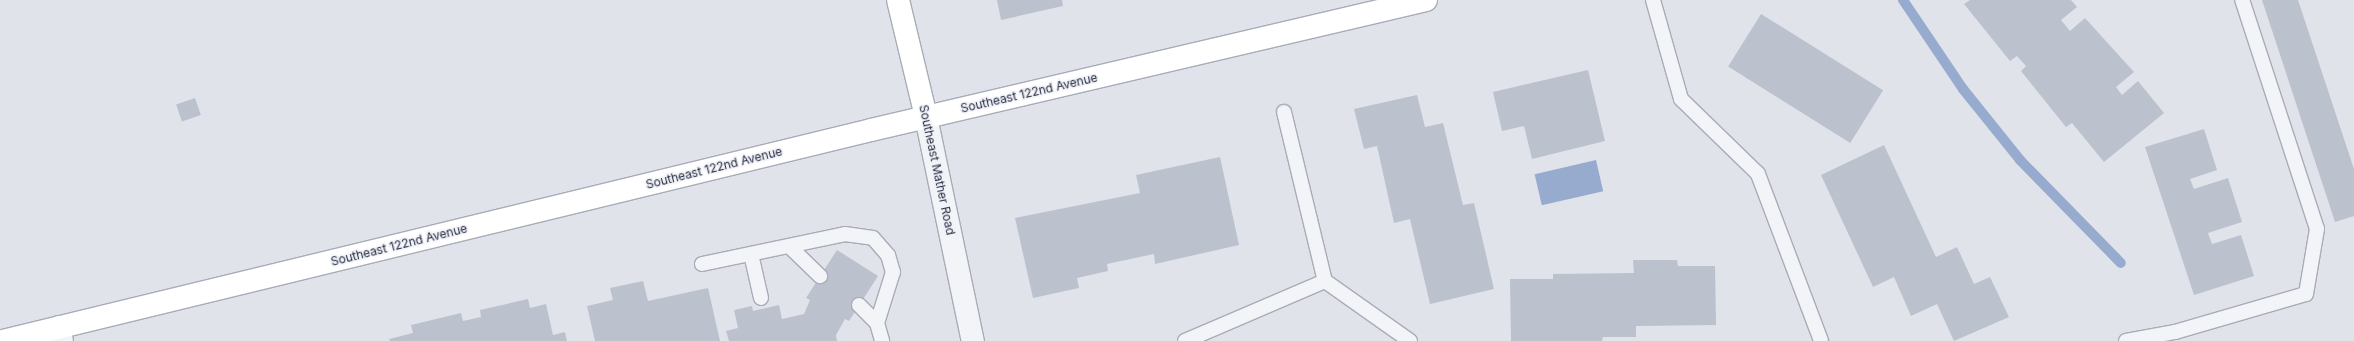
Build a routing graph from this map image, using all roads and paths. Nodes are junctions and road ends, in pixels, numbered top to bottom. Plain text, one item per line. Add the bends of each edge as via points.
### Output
1 (898, 0) edge
2 (1426, 0) edge
3 (1653, 0) edge
4 (2242, 0) edge
5 (1284, 112) dead end
6 (926, 117) junction
7 (790, 247) junction
8 (751, 254) junction
9 (702, 264) dead end
10 (820, 276) dead end
11 (1326, 281) junction
12 (761, 298) dead end
13 (859, 305) dead end
14 (877, 323) junction
15 (60, 334) edge
16 (3, 341) edge
17 (882, 341) edge
18 (973, 341) edge
19 (1185, 341) edge
20 (1410, 341) edge
21 (1821, 341) edge
22 (2126, 341) edge

1 - 6 main road, Southeast Mather Road
2 - 6 main road, Southeast 122nd Avenue
3 - 21 lane via 1681,99 1758,174
4 - 22 lane via 2317,229 2306,294 2175,332
5 - 11 lane
6 - 15 main road, Southeast 122nd Avenue
6 - 18 street, Southeast Mather Road
7 - 8 lane
7 - 10 lane
7 - 14 lane via 845,234 873,238 888,255 893,272
8 - 9 lane
8 - 12 lane
11 - 19 lane
11 - 20 lane
13 - 14 lane
14 - 17 lane
15 - 16 main road, Southeast 122nd Avenue

